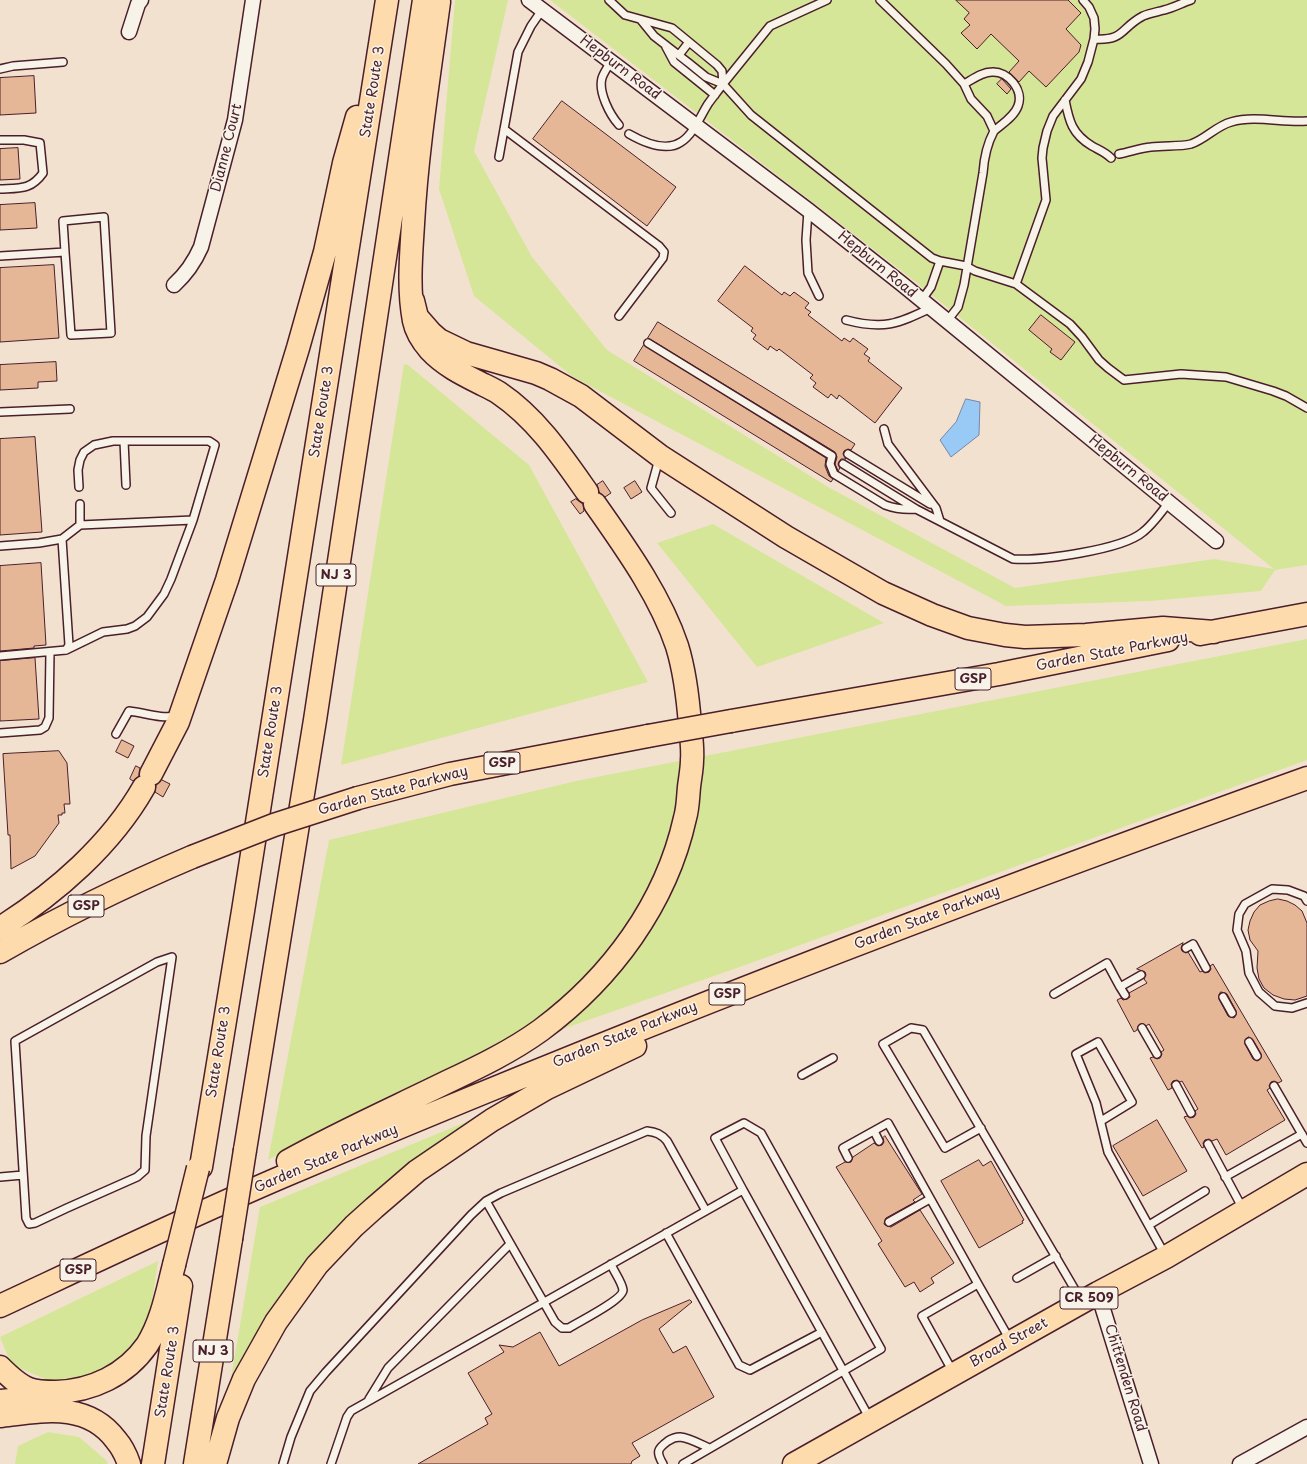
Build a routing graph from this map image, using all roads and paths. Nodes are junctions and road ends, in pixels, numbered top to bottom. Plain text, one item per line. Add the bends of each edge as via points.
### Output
1 (141, 0) edge
2 (253, 0) edge
3 (387, 0) edge
4 (424, 0) edge
5 (439, 0) edge
6 (530, 0) edge
7 (609, 0) edge
8 (827, 0) edge
9 (880, 0) edge
10 (1083, 0) edge
11 (1191, 0) edge
12 (542, 10) junction
13 (641, 20) junction
14 (383, 30) junction
15 (129, 32) dead end
16 (1094, 39) junction
17 (689, 42) junction
18 (664, 44) junction
19 (679, 56) junction
20 (611, 61) junction
21 (63, 62) dead end
22 (0, 69) edge
23 (723, 84) junction
24 (964, 84) junction
25 (715, 95) junction
26 (1065, 100) junction
27 (1307, 121) edge
28 (619, 125) dead end
29 (695, 126) junction
30 (504, 129) junction
31 (994, 130) junction
32 (629, 134) dead end
33 (0, 140) edge
34 (1119, 154) dead end
35 (499, 157) dead end
36 (1111, 158) dead end
37 (0, 190) edge
38 (808, 210) junction
39 (65, 252) junction
40 (0, 256) edge
41 (940, 261) junction
42 (966, 266) junction
43 (1016, 284) junction
44 (174, 285) dead end
45 (819, 296) dead end
46 (413, 301) junction
47 (926, 304) junction
48 (619, 316) dead end
49 (846, 320) dead end
50 (947, 321) junction
51 (648, 342) dead end
52 (1307, 408) edge
53 (70, 409) dead end
54 (0, 412) edge
55 (884, 429) dead end
56 (124, 441) junction
57 (848, 454) dead end
58 (660, 456) junction
59 (843, 464) dead end
60 (126, 486) dead end
61 (79, 487) dead end
62 (1169, 502) junction
63 (80, 504) dead end
64 (936, 508) junction
65 (916, 509) junction
66 (671, 513) dead end
67 (193, 520) junction
68 (940, 521) junction
69 (80, 525) junction
70 (62, 539) junction
71 (1216, 541) dead end
72 (0, 546) edge
73 (1307, 614) edge
74 (1214, 632) junction
75 (66, 650) junction
76 (50, 652) junction
77 (0, 656) edge
78 (180, 715) junction
79 (0, 733) edge
80 (116, 734) dead end
81 (1307, 778) edge
82 (183, 861) junction
83 (1307, 901) edge
84 (0, 928) edge
85 (1186, 948) dead end
86 (0, 952) edge
87 (0, 967) edge
88 (1206, 968) dead end
89 (788, 970) junction
90 (1141, 975) dead end
91 (1120, 987) junction
92 (1054, 994) dead end
93 (1125, 995) dead end
94 (1223, 997) dead end
95 (1307, 1003) edge
96 (1232, 1013) dead end
97 (1142, 1028) dead end
98 (1249, 1042) dead end
99 (1158, 1054) dead end
100 (1257, 1056) dead end
101 (833, 1058) dead end
102 (802, 1076) dead end
103 (1176, 1085) dead end
104 (1274, 1086) dead end
105 (1191, 1113) dead end
106 (1101, 1121) junction
107 (980, 1128) junction
108 (874, 1131) junction
109 (1302, 1134) junction
110 (879, 1141) dead end
111 (1307, 1143) edge
112 (1208, 1144) dead end
113 (848, 1158) dead end
114 (1307, 1174) edge
115 (23, 1175) junction
116 (0, 1177) edge
117 (1226, 1177) junction
118 (743, 1190) junction
119 (1205, 1191) dead end
120 (930, 1199) junction
121 (486, 1200) junction
122 (706, 1211) junction
123 (1244, 1211) junction
124 (889, 1222) dead end
125 (1149, 1225) junction
126 (666, 1233) junction
127 (155, 1234) junction
128 (510, 1244) junction
129 (1056, 1256) junction
130 (1166, 1257) junction
131 (180, 1263) junction
132 (611, 1264) junction
133 (1017, 1278) dead end
134 (978, 1284) junction
135 (1090, 1297) junction
136 (543, 1302) junction
137 (0, 1306) edge
138 (822, 1332) junction
139 (1011, 1342) junction
140 (0, 1367) edge
141 (843, 1371) junction
142 (954, 1374) junction
143 (47, 1392) junction
144 (0, 1401) edge
145 (368, 1401) junction
146 (0, 1416) edge
147 (871, 1421) junction
148 (1307, 1428) edge
149 (709, 1448) junction
150 (129, 1464) edge
151 (153, 1464) edge
152 (195, 1464) edge
153 (215, 1464) edge
154 (283, 1464) edge
155 (331, 1464) edge
156 (663, 1464) edge
157 (683, 1464) edge
158 (794, 1464) edge
159 (1151, 1464) edge
160 (1240, 1464) edge

1 - 15 street
2 - 44 street, Dianne Court via 235,120 201,247 186,274
3 - 14 main road, State Route 3 / NJ 3
4 - 152 main road, NJ 3, bridge via 311,742
5 - 46 main road via 420,138 410,274
6 - 12 street, Hepburn Road
7 - 13 lane via 625,15
8 - 23 lane via 770,26
9 - 24 lane
10 - 16 lane via 1094,18
11 - 16 lane via 1143,16 1113,38
12 - 20 street, Hepburn Road
12 - 30 lane via 518,52
13 - 17 lane via 672,28
13 - 18 lane
14 - 78 main road via 344,163 325,252 298,348 227,580
14 - 131 main road, State Route 3 / NJ 3 via 206,1135
16 - 26 lane via 1081,79
17 - 19 lane
17 - 23 lane via 717,65 722,72
18 - 19 lane
18 - 25 lane via 674,62
19 - 23 lane via 706,77
20 - 28 lane via 602,79 602,85 605,101
20 - 29 street, Hepburn Road
21 - 22 lane
23 - 25 lane
23 - 41 lane via 751,115 932,258
24 - 31 lane via 971,99 987,116
24 - 31 lane via 992,72 1003,73 1017,86 1018,106 1005,122
25 - 29 lane
26 - 36 lane via 1068,119 1076,133 1083,141 1106,152
26 - 43 lane via 1053,116 1043,148 1046,200
27 - 34 lane via 1254,119 1231,122 1190,144 1152,146
29 - 32 lane via 683,141 665,146 643,142
29 - 38 street, Hepburn Road
30 - 35 lane
30 - 48 lane via 664,252 663,258
31 - 42 lane via 984,158
33 - 37 lane via 40,143 43,173 32,185
38 - 45 lane via 808,273
38 - 47 street, Hepburn Road
39 - 39 lane via 71,335 111,333 104,217 63,221
39 - 40 lane
41 - 42 lane
41 - 47 lane
42 - 43 lane
42 - 50 lane via 958,307
43 - 52 lane via 1070,324 1099,360 1124,380 1181,374 1226,378 1273,391
46 - 58 main road via 417,317 423,326 439,340 466,353 550,379 581,396
46 - 127 main road via 414,322 421,338 430,349 448,366 498,392 536,424 591,498 647,582 677,646 688,695 692,760 686,815 680,838 665,878 636,933 606,971 541,1030 472,1070 304,1152
47 - 49 lane via 904,321 886,325 866,325
47 - 50 street, Hepburn Road
50 - 62 street, Hepburn Road
51 - 65 lane via 832,456 830,464 834,474 885,505 905,510
53 - 54 lane
55 - 64 lane via 888,444
56 - 60 lane
56 - 61 lane via 94,445 84,452 78,470
56 - 67 lane via 209,441 215,445
57 - 64 lane
58 - 66 lane via 651,488
58 - 74 main road via 786,537 883,593 968,628 1025,637 1163,628
59 - 65 lane
62 - 68 lane via 1142,533 1123,543 1025,560 1013,559
62 - 71 street, Hepburn Road
63 - 69 lane
64 - 68 lane
65 - 68 lane
67 - 69 lane
67 - 75 lane via 166,589 147,617 135,626 103,632
69 - 70 lane
70 - 72 lane
70 - 75 lane via 69,645
73 - 74 main road, Garden State Parkway / GSP
74 - 82 main road, Garden State Parkway / GSP, bridge via 456,773 358,798 274,825
75 - 76 lane
76 - 77 lane
76 - 79 lane via 48,723 40,730
78 - 80 lane via 167,718 129,710
78 - 84 main road via 148,780 123,821 100,848 66,878 25,912
81 - 89 main road, Garden State Parkway / GSP
82 - 86 main road, Garden State Parkway / GSP via 78,910
82 - 87 main road via 26,947
83 - 95 lane via 1304,896 1288,890 1272,889 1245,904 1237,930 1246,951 1249,973 1259,992 1275,1006 1292,1008
85 - 88 lane via 1193,944
89 - 127 main road, Garden State Parkway / GSP via 552,1064 281,1177
89 - 153 main road via 516,1104 418,1171 374,1208 317,1265 276,1322 244,1379 228,1418
90 - 91 lane
91 - 92 lane via 1107,963
91 - 93 lane
94 - 96 lane
97 - 99 lane
98 - 100 lane
101 - 102 lane
103 - 105 lane
104 - 109 lane
106 - 106 lane via 1076,1054 1098,1042 1132,1102
106 - 125 lane via 1108,1152
107 - 107 lane via 923,1030 911,1028 882,1044 945,1148
107 - 129 lane
108 - 110 lane
108 - 113 lane via 843,1148
108 - 120 lane via 888,1124
109 - 111 lane
109 - 117 lane
112 - 117 lane
114 - 123 main road, Broad Street / CR 509
115 - 115 lane via 26,1218 29,1224 137,1177 145,1170 146,1136 172,957 157,962 15,1041
115 - 116 lane
117 - 123 lane
118 - 122 lane
118 - 138 lane
118 - 141 lane via 715,1138 744,1123 761,1133 881,1349
119 - 125 lane
120 - 124 lane
120 - 134 lane
121 - 122 lane via 647,1131 655,1132 667,1141
121 - 128 lane
121 - 154 lane via 310,1391
122 - 126 lane
123 - 130 main road, Broad Street / CR 509
125 - 130 lane
126 - 132 lane
126 - 138 lane via 739,1366 750,1370
127 - 137 main road, Garden State Parkway / GSP
128 - 136 lane
128 - 145 lane via 388,1368
129 - 133 lane
129 - 135 lane
130 - 135 main road, Broad Street / CR 509
131 - 143 main road via 159,1320 148,1344 138,1357 121,1372 99,1384 63,1392
131 - 151 main road, State Route 3 / NJ 3
132 - 136 lane
132 - 136 lane via 623,1288 622,1293 616,1300 569,1328 562,1328 554,1322
134 - 139 lane
134 - 142 lane via 922,1316
135 - 139 main road, Broad Street / CR 509
135 - 159 street, Chittenden Road
136 - 145 lane
138 - 141 lane
139 - 142 main road, Broad Street / CR 509
140 - 143 main road via 29,1389
141 - 147 lane
141 - 149 lane
142 - 147 main road, Broad Street / CR 509
143 - 144 main road via 30,1398
145 - 155 lane via 351,1411 347,1417
146 - 150 main road via 44,1411 69,1412 91,1417 109,1430 122,1448
147 - 158 main road, Broad Street / CR 509
148 - 160 street
149 - 156 lane via 679,1437 671,1439 660,1446 658,1451
149 - 157 lane

